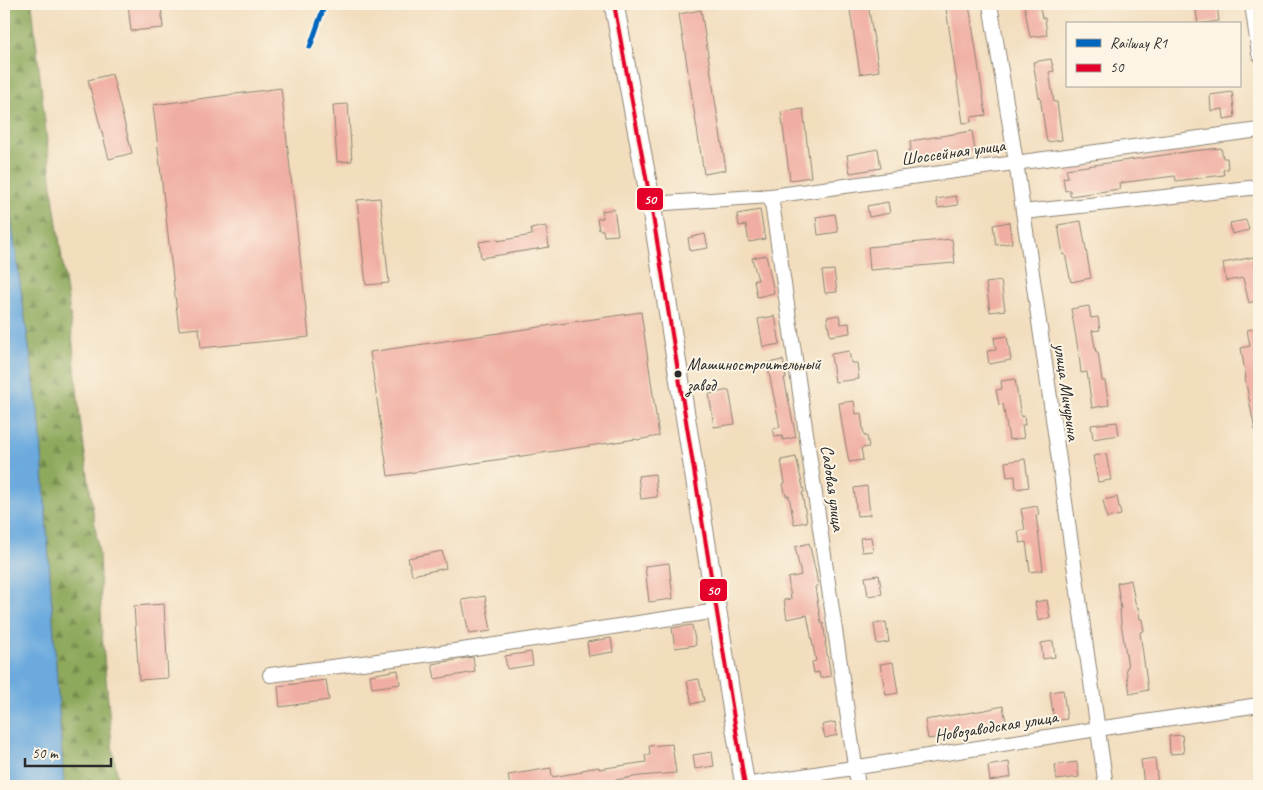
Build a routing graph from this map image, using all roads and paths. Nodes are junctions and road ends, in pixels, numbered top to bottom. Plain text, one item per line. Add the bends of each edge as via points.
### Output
1 (614, 4) edge
2 (990, 4) edge
3 (1252, 4) edge
4 (1259, 54) edge
5 (1259, 130) edge
6 (1016, 162) junction
7 (1259, 187) edge
8 (771, 196) junction
9 (651, 204) junction
10 (1023, 212) junction
11 (717, 611) junction
12 (270, 675) dead end
13 (1259, 705) edge
14 (1097, 729) junction
15 (855, 768) junction
16 (743, 786) edge
17 (858, 786) edge
18 (1106, 786) edge

1 - 9 street
2 - 6 street, улица Мичурина
3 - 4 street
5 - 6 street, Шоссейная улица
6 - 8 street, Шоссейная улица
6 - 10 street, улица Мичурина
7 - 10 street
8 - 9 street, Шоссейная улица
8 - 15 street, Садовая улица
9 - 11 street
10 - 14 street, улица Мичурина
11 - 12 street
11 - 16 street
13 - 14 street, Новозаводская улица
14 - 15 street, Новозаводская улица
14 - 18 street, улица Мичурина
15 - 16 street, Новозаводская улица
15 - 17 street, Садовая улица

